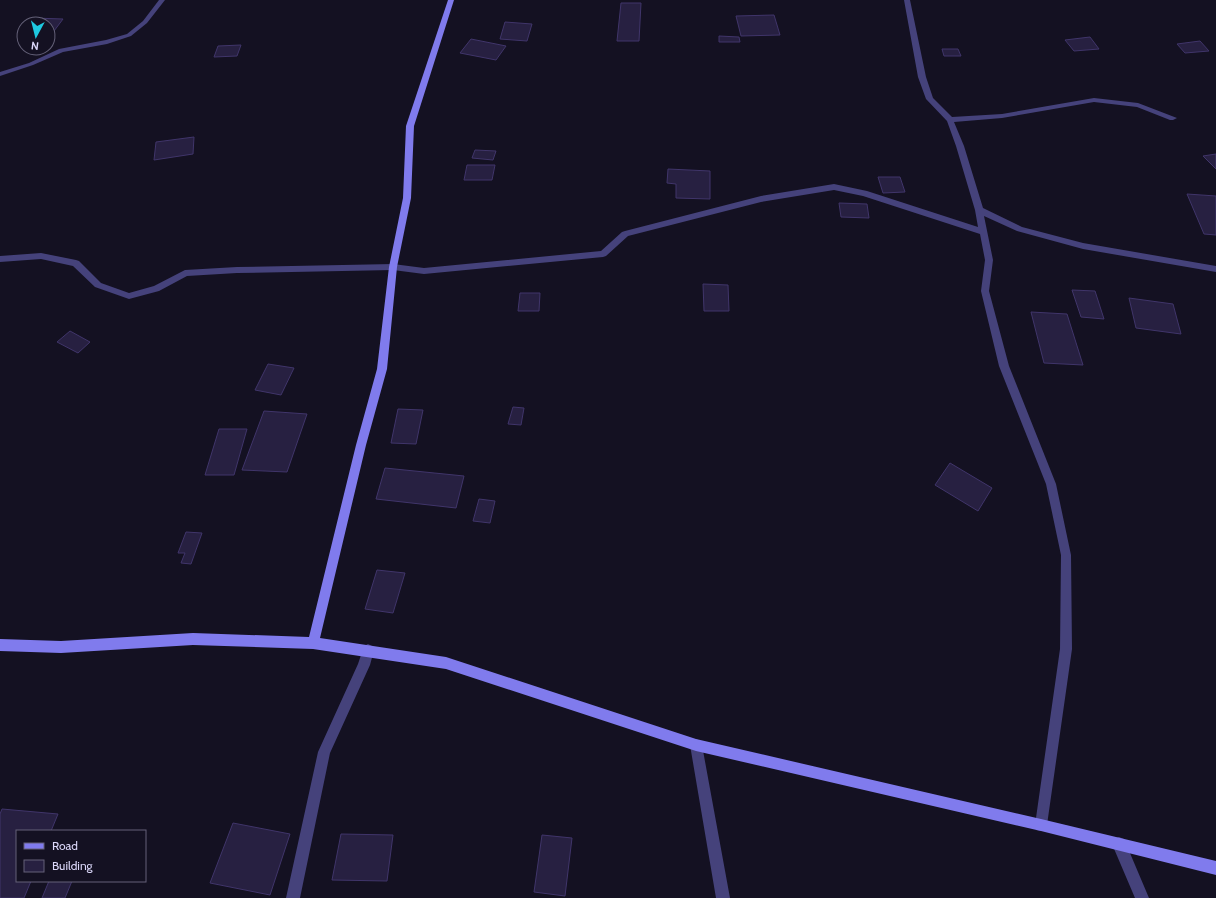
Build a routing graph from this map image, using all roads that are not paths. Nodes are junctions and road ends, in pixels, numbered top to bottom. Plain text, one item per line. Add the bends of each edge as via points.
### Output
1 (162, 0) edge
2 (451, 0) edge
3 (907, 0) edge
4 (0, 74) edge
5 (1173, 118) dead end
6 (950, 120) junction
7 (979, 210) junction
8 (984, 232) junction
9 (0, 259) edge
10 (393, 268) junction
11 (1216, 269) edge
12 (312, 642) junction
13 (0, 645) edge
14 (368, 650) junction
15 (696, 745) junction
16 (1041, 825) junction
17 (1119, 844) junction
18 (1216, 868) edge
19 (293, 898) edge
20 (723, 898) edge
21 (1142, 898) edge

1 - 4 street via 146,22 129,35 107,42 61,50 31,64
2 - 10 street via 410,126 406,198
3 - 6 street via 922,77 930,99
5 - 6 street via 1138,105 1094,100 1002,116
6 - 7 street
7 - 8 street
7 - 11 street via 1020,229 1083,246
8 - 10 street via 864,193 834,187 761,199 625,234 603,254 424,271
8 - 16 street via 989,260 985,291 1004,366 1051,484 1066,555 1066,649
9 - 10 street via 41,256 76,263 98,286 129,296 156,289 185,273
10 - 12 street via 382,369
12 - 13 street via 193,639 60,647
12 - 14 street
14 - 15 street via 446,663
14 - 19 street via 358,680 324,752
15 - 16 street
15 - 20 street
16 - 17 street
17 - 18 street
17 - 21 street

